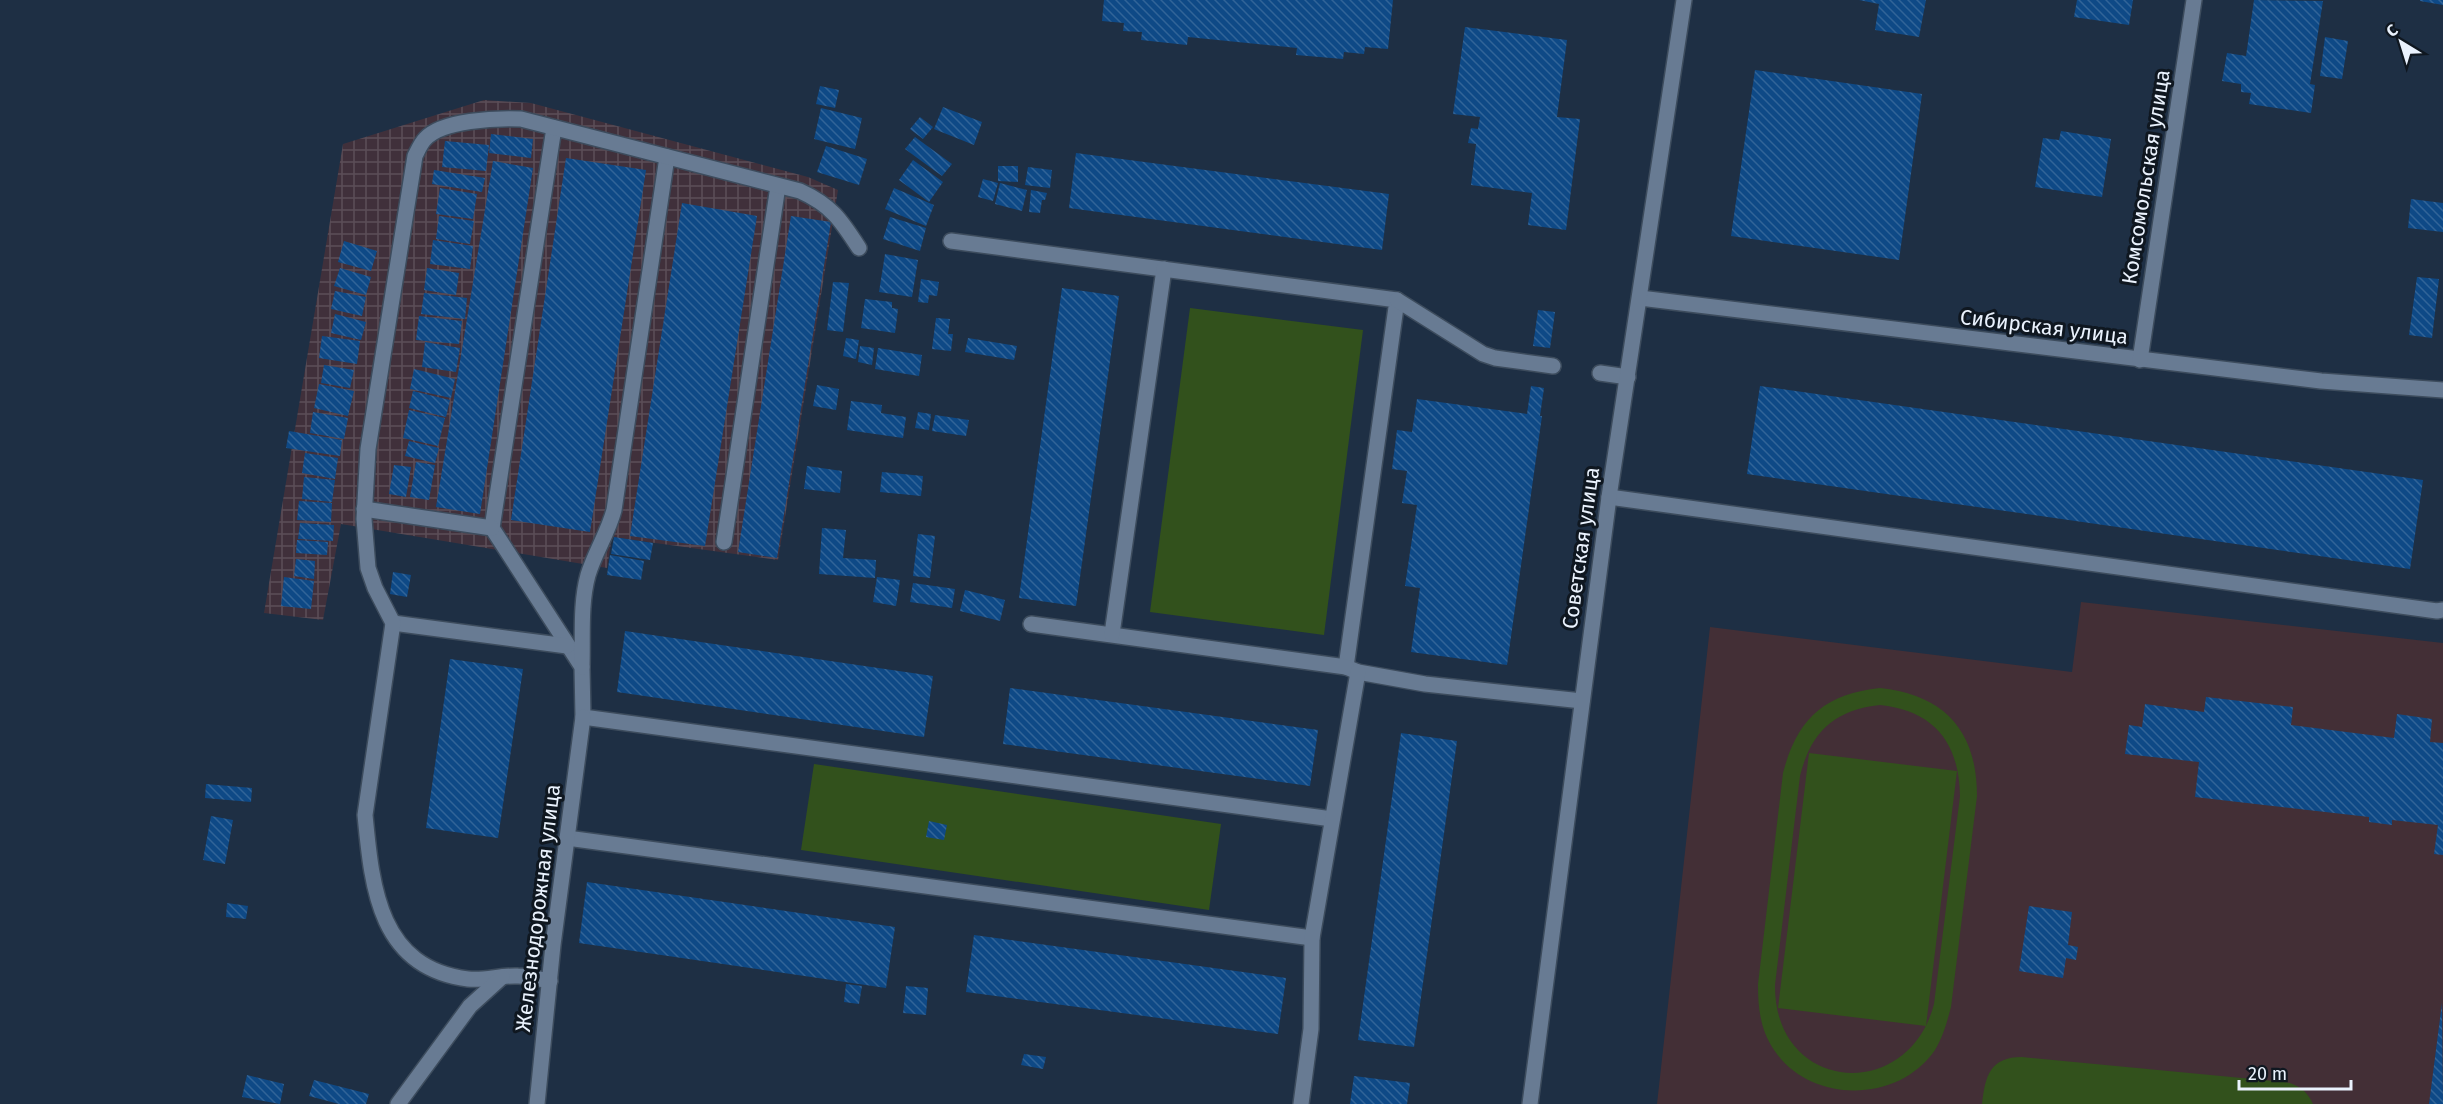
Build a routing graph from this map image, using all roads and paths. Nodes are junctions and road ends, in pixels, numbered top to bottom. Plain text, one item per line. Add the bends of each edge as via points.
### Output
1 (1684, 0) edge
2 (2194, 0) edge
3 (554, 128) junction
4 (667, 157) junction
5 (778, 186) junction
6 (951, 241) dead end
7 (859, 248) dead end
8 (1164, 269) junction
9 (1640, 298) junction
10 (1397, 300) junction
11 (2140, 360) junction
12 (1553, 366) dead end
13 (1600, 373) dead end
14 (1628, 377) junction
15 (2443, 390) edge
16 (1609, 496) junction
17 (364, 509) junction
18 (492, 528) junction
19 (724, 542) dead end
20 (2443, 610) edge
21 (393, 623) junction
22 (1031, 624) dead end
23 (1112, 634) junction
24 (567, 645) junction
25 (582, 667) junction
26 (1352, 669) junction
27 (1582, 701) junction
28 (583, 717) junction
29 (1332, 819) junction
30 (567, 838) junction
31 (1312, 938) junction
32 (502, 977) junction
33 (550, 981) junction
34 (398, 1104) edge
35 (537, 1104) edge
36 (1301, 1104) edge
37 (1530, 1104) edge

1 - 9 street, Советская улица
2 - 11 street, Комсомольская улица
3 - 4 street
3 - 17 street via 501,118 448,126 425,138 415,156 368,449
3 - 18 street
4 - 5 street
4 - 25 street, Железнодорожная улица via 614,510 584,596
5 - 7 street via 829,207
5 - 19 street
6 - 8 street
8 - 10 street
8 - 23 street
9 - 11 street, Сибирская улица
9 - 14 street, Советская улица
10 - 12 street via 1483,354
10 - 26 street
11 - 15 street, Сибирская улица via 2321,381
13 - 14 street
14 - 16 street, Советская улица
16 - 20 street
16 - 27 street, Советская улица
17 - 18 street
17 - 21 street via 368,568
18 - 24 street
21 - 24 street
21 - 32 street via 365,815 379,901 391,933 421,964 446,975 469,979
22 - 23 street
23 - 26 street
24 - 25 street
25 - 28 street, Железнодорожная улица
26 - 27 street via 1425,684
26 - 29 street
27 - 37 street, Советская улица
28 - 29 street
28 - 30 street, Железнодорожная улица
29 - 31 street
30 - 31 street
30 - 33 street, Железнодорожная улица
31 - 36 street via 1311,1029
32 - 33 street
32 - 34 street via 470,1006
33 - 35 street, Железнодорожная улица

